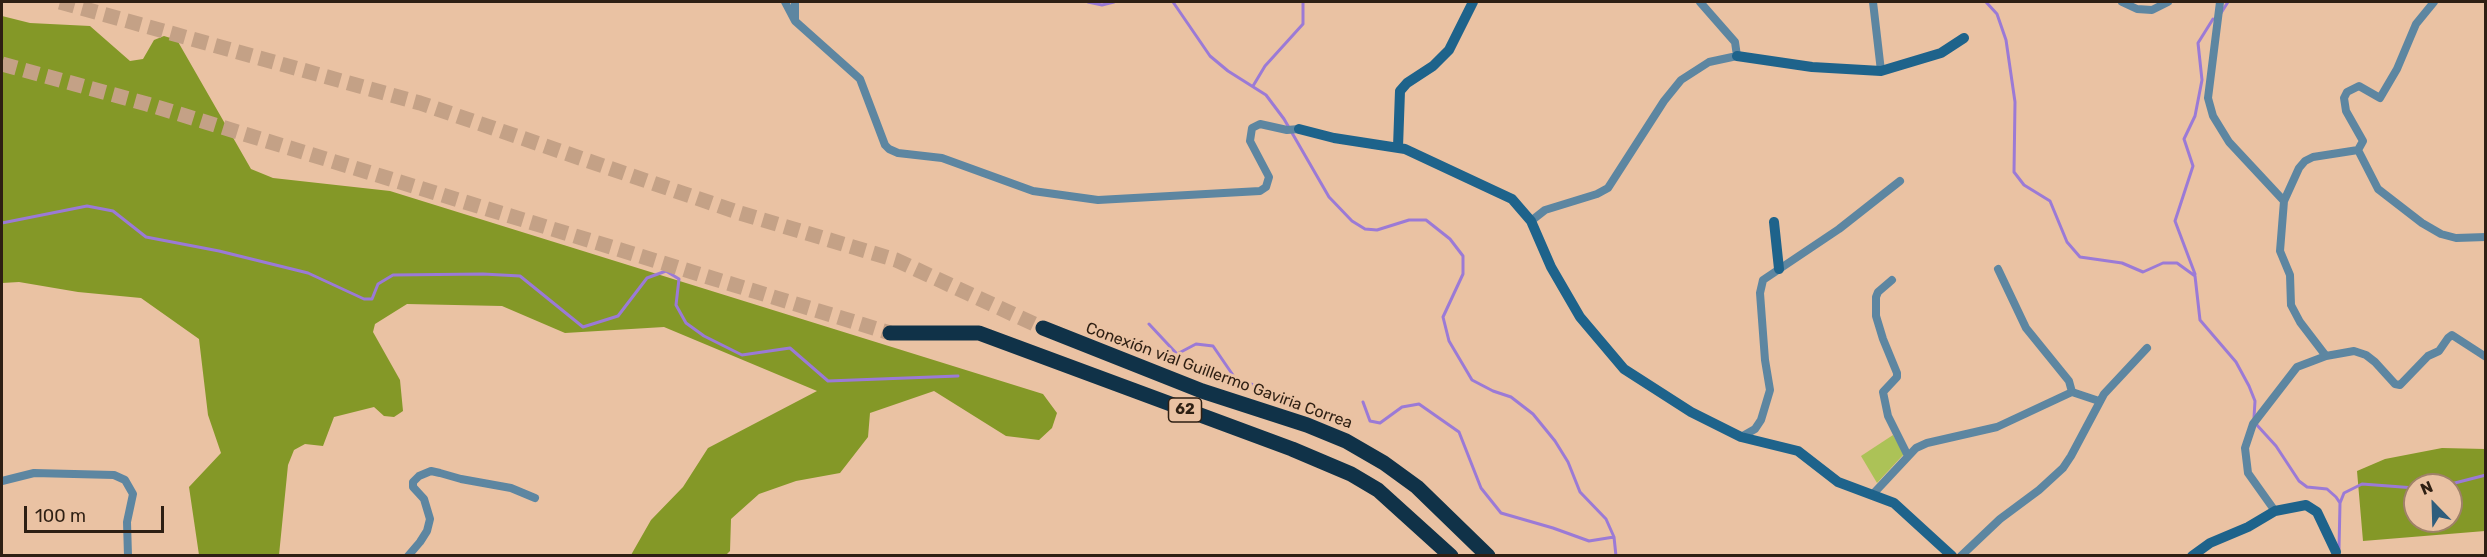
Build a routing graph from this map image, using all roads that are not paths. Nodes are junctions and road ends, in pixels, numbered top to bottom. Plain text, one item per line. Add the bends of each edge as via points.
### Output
1 (785, 2) edge
2 (795, 2) edge
3 (1473, 2) edge
4 (1700, 2) edge
5 (1873, 2) edge
6 (2122, 2) edge
7 (2168, 2) edge
8 (2220, 2) edge
9 (2434, 2) edge
10 (795, 21) junction
11 (1964, 38) dead end
12 (1737, 56) junction
13 (1881, 71) junction
14 (1299, 129) joint
15 (1398, 147) junction
16 (2358, 150) junction
17 (1900, 181) dead end
18 (2284, 201) junction
19 (1531, 221) junction
20 (1774, 222) dead end
21 (2486, 237) edge
22 (1779, 269) junction
23 (1998, 269) dead end
24 (1892, 280) dead end
25 (1042, 328) tunnel mouth
26 (890, 333) tunnel mouth
27 (2147, 348) dead end
28 (2326, 356) junction
29 (2486, 357) edge
30 (2072, 392) junction
31 (2099, 401) junction
32 (1741, 436) junction
33 (1908, 456) junction
34 (2, 481) edge
35 (1873, 494) junction
36 (534, 498) dead end
37 (2275, 511) junction
38 (2338, 554) edge
39 (128, 555) edge
40 (408, 555) edge
41 (1451, 555) edge
42 (1488, 555) edge
43 (1952, 555) edge
44 (1961, 555) edge
45 (2192, 555) edge

1 - 10 street
2 - 10 street
3 - 15 street via 1449,50 1400,91
4 - 12 street via 1735,42
5 - 13 street
6 - 7 street via 2152,10
8 - 18 street via 2208,99 2213,116 2229,142
9 - 16 street via 2416,24 2380,98 2355,87 2344,98 2346,111 2363,141
10 - 14 street via 860,79 889,149 942,158 1033,191 1098,200 1260,191 1269,177 1250,141 1250,132 1260,124
11 - 13 street via 1941,53
12 - 13 street via 1812,67
12 - 19 street via 1709,62 1681,80 1608,188 1545,210
14 - 15 street
15 - 19 street via 1498,190 1517,203
16 - 18 street via 2305,161
16 - 21 street via 2378,189 2421,223 2456,238
17 - 22 street
18 - 28 street via 2280,251 2290,275 2291,305
19 - 32 street via 1551,267 1580,317 1624,369 1691,412
20 - 22 street
22 - 32 street via 1766,276 1760,293 1770,390 1761,420 1755,429
23 - 30 street via 2026,328 2069,381
24 - 33 street via 1876,297 1876,316 1897,373 1883,392 1888,416
25 - 42 highway, Conexión vial Guillermo Gaviria Correa / 62 via 1346,441 1417,487
26 - 41 highway, 62 via 979,333 1310,456 1378,490
27 - 31 street
28 - 29 street via 2354,351 2366,355 2400,385 2452,335
28 - 37 street via 2297,367 2247,436 2248,473
30 - 31 street
30 - 33 street via 1997,427 1927,443
31 - 44 street via 2063,468
32 - 35 street via 1798,451 1834,479
33 - 35 street
34 - 39 street via 34,473 114,475 125,480 133,494 127,522
35 - 43 street via 1894,503
36 - 40 street via 511,488 440,472 419,476 413,487 424,499 430,519 427,531
37 - 38 street via 2306,505 2317,512
37 - 45 street

